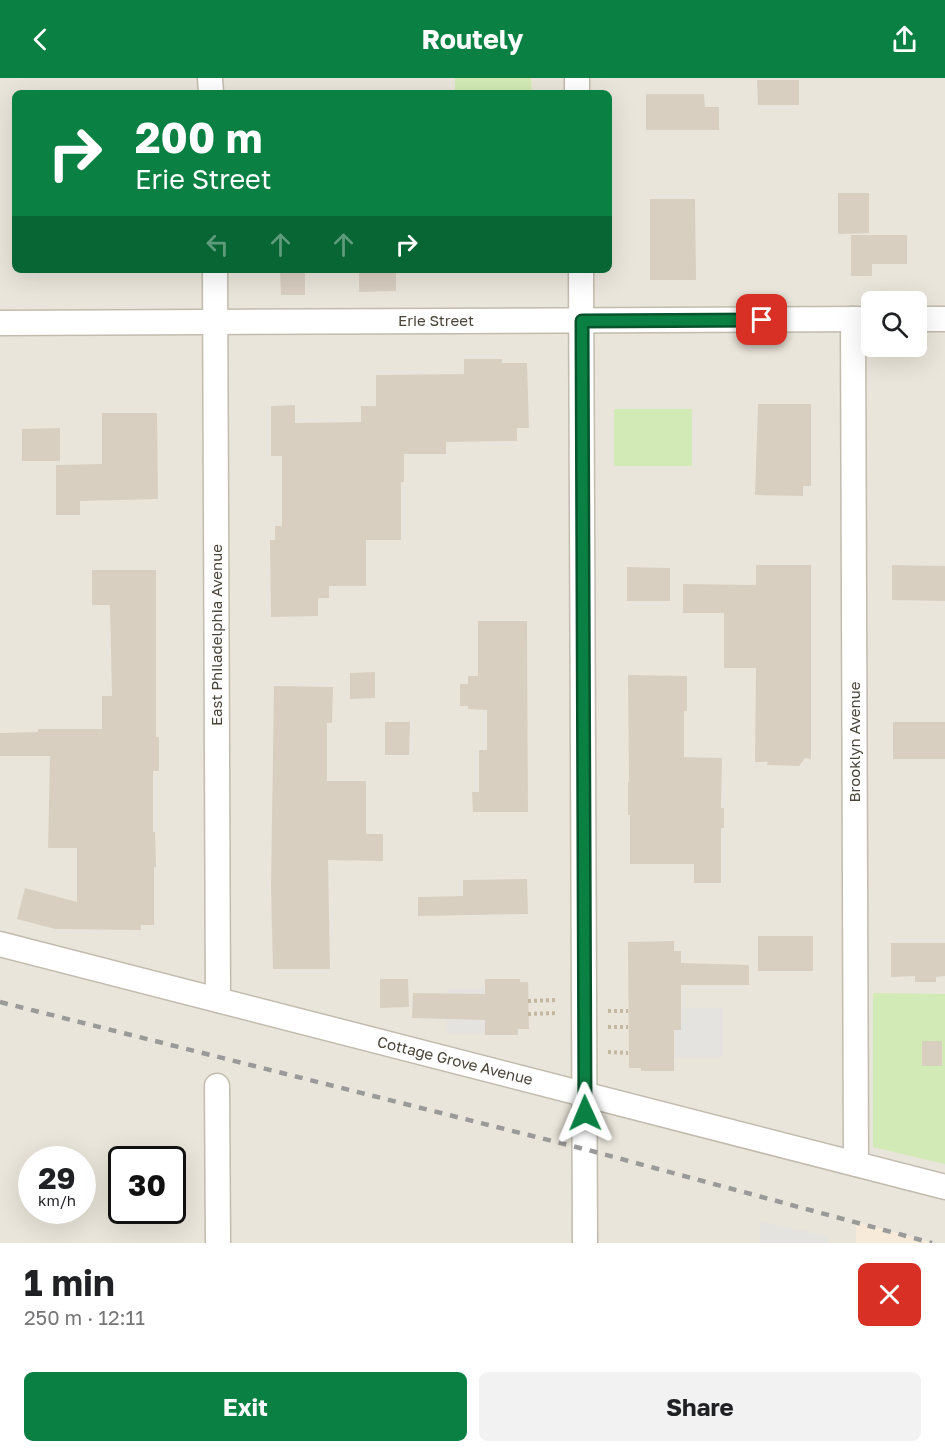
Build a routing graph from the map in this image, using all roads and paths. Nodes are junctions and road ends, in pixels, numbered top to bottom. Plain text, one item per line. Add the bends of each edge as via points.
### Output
1 (215, 273) edge
2 (581, 273) edge
3 (927, 319) edge
4 (945, 319) edge
5 (861, 320) edge
6 (582, 321) junction
7 (216, 322) junction
8 (0, 323) edge
9 (862, 357) edge
10 (0, 944) edge
11 (218, 1000) junction
12 (556, 1000) dead end
13 (528, 1001) dead end
14 (604, 1011) dead end
15 (628, 1011) dead end
16 (528, 1014) dead end
17 (556, 1014) dead end
18 (605, 1027) dead end
19 (628, 1027) dead end
20 (605, 1052) dead end
21 (628, 1053) dead end
22 (217, 1086) dead end
23 (585, 1095) junction
24 (856, 1164) junction
25 (945, 1187) edge
26 (218, 1243) edge
27 (585, 1243) edge

1 - 7 street, East Philadelphia Avenue
2 - 6 street
3 - 4 street
5 - 6 street, Erie Street
6 - 7 street, Erie Street
6 - 23 street
7 - 8 street, Erie Street
7 - 11 street, East Philadelphia Avenue
9 - 24 street, Brooklyn Avenue
10 - 11 street, Cottage Grove Avenue
11 - 23 street, Cottage Grove Avenue
12 - 13 path
14 - 15 path
16 - 17 path
18 - 19 path
20 - 21 path
22 - 26 street
23 - 24 street, Cottage Grove Avenue
23 - 27 street
24 - 25 street, Cottage Grove Avenue

